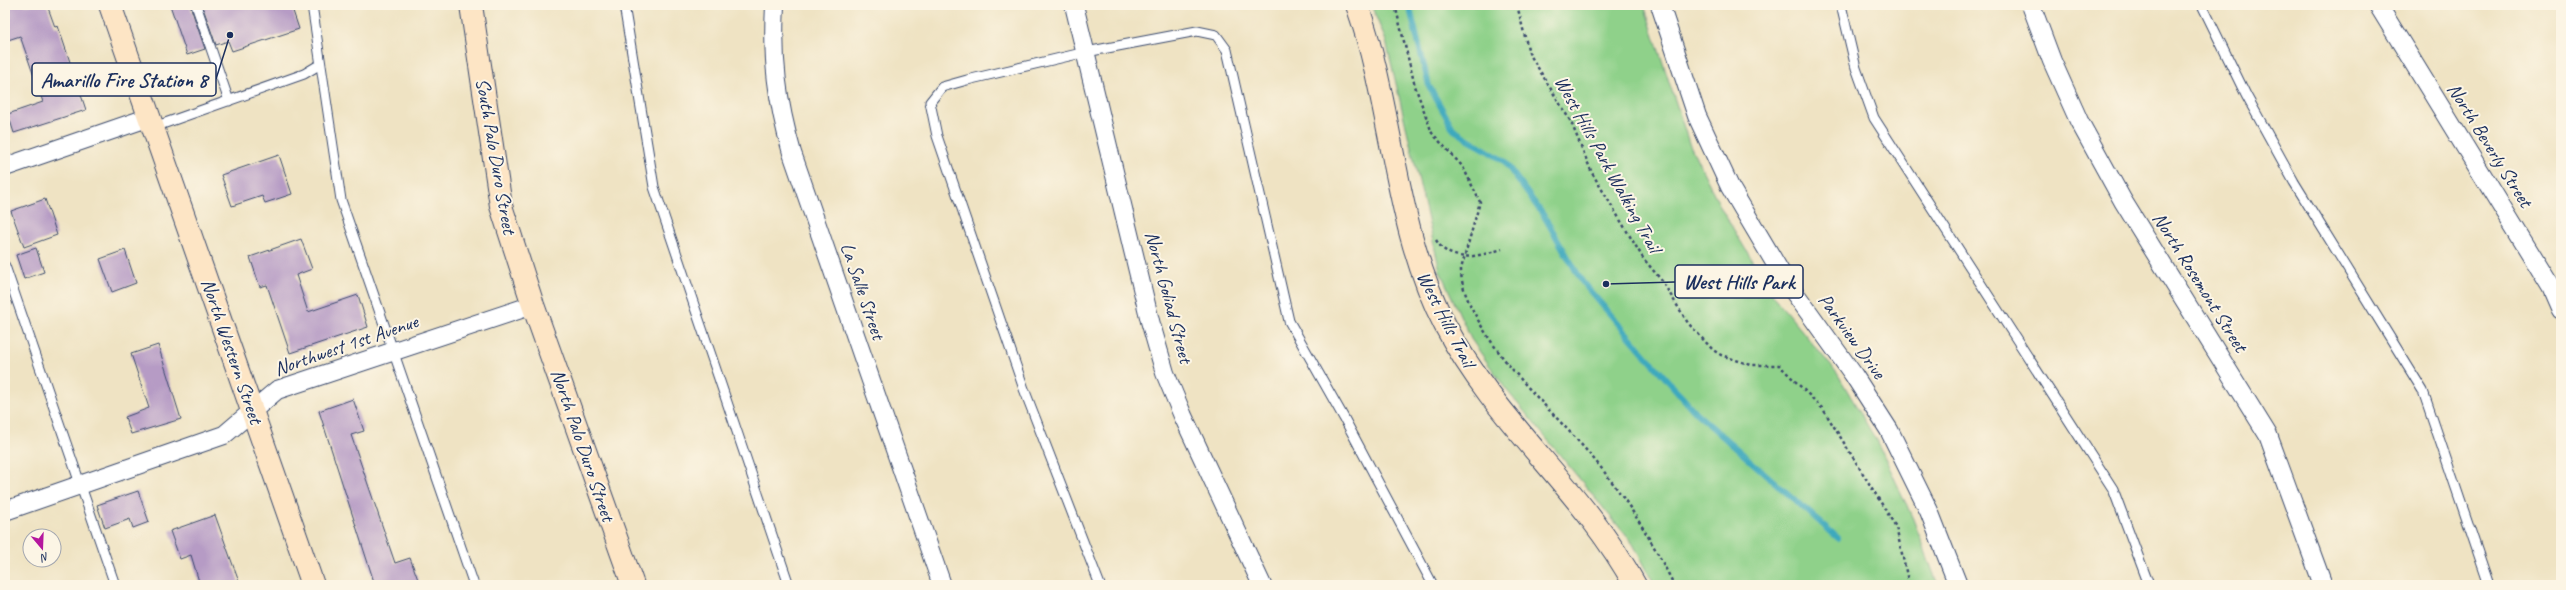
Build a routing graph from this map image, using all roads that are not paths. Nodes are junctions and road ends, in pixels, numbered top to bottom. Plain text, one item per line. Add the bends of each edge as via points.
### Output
1 (110, 5) edge
2 (196, 5) edge
3 (312, 5) edge
4 (471, 5) edge
5 (624, 5) edge
6 (775, 5) edge
7 (1074, 5) edge
8 (1357, 5) edge
9 (1660, 5) edge
10 (1840, 5) edge
11 (2031, 5) edge
12 (2202, 5) edge
13 (2378, 5) edge
14 (1086, 52) junction
15 (319, 65) junction
16 (229, 101) junction
17 (152, 122) junction
18 (5, 167) edge
19 (5, 266) edge
20 (533, 305) junction
21 (2561, 310) edge
22 (392, 352) junction
23 (253, 411) junction
24 (80, 485) junction
25 (5, 511) edge
26 (115, 585) edge
27 (313, 585) edge
28 (474, 585) edge
29 (633, 585) edge
30 (789, 585) edge
31 (942, 585) edge
32 (1100, 585) edge
33 (1262, 585) edge
34 (1433, 585) edge
35 (1635, 585) edge
36 (1958, 585) edge
37 (2149, 585) edge
38 (2323, 585) edge
39 (2489, 585) edge

1 - 17 street, North Western Street
2 - 16 lane
3 - 15 lane
4 - 20 street, South Palo Duro Street via 501,206
5 - 30 lane via 654,187
6 - 31 street, La Salle Street via 773,35 777,93 792,153
7 - 14 street, North Goliad Street
8 - 35 street, West Hills Trail via 1374,63 1409,228 1429,293 1460,351 1492,399 1580,501
9 - 36 street, Parkview Drive via 1697,116 1730,187 1784,278 1854,374 1889,430 1929,511
10 - 37 lane via 1856,68 1874,118 2113,489
11 - 38 street, North Rosemont Street via 2052,61 2086,135 2123,201 2268,435
12 - 39 lane via 2242,88 2294,182 2423,391
13 - 21 street, North Beverly Street via 2547,281
14 - 32 lane via 942,87 930,102 937,136 1024,389
14 - 33 street, North Goliad Street via 1150,321 1165,373
14 - 34 lane via 1197,31 1216,35 1227,50 1289,321
15 - 16 lane via 304,74
15 - 22 lane via 341,200
16 - 17 lane
17 - 18 street
17 - 23 street, North Western Street
19 - 24 lane
20 - 22 street, Northwest 1st Avenue
20 - 29 street, North Palo Duro Street
22 - 23 street, Northwest 1st Avenue via 277,390
22 - 28 lane
23 - 24 street, Northwest 1st Avenue via 224,435
23 - 27 street, North Western Street
24 - 25 street, Northwest 1st Avenue
24 - 26 lane

